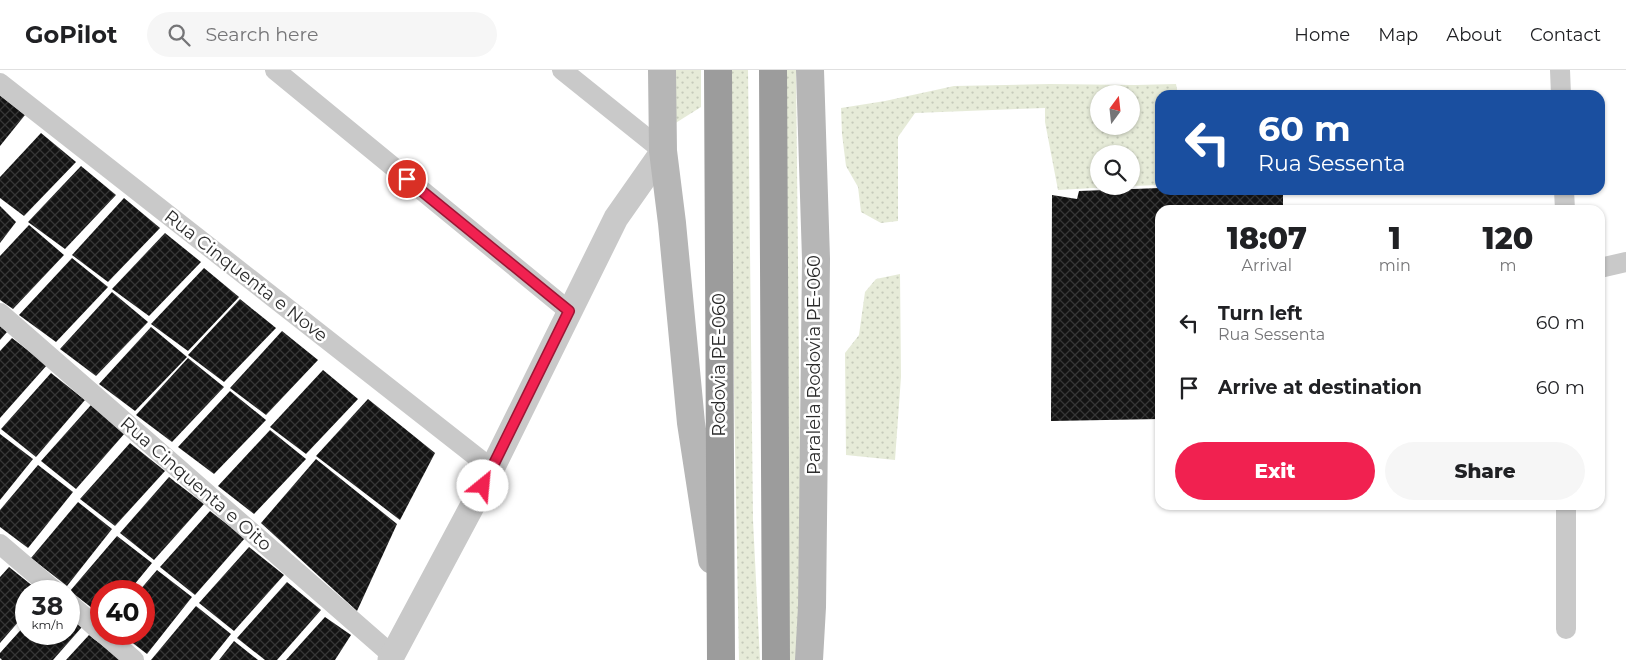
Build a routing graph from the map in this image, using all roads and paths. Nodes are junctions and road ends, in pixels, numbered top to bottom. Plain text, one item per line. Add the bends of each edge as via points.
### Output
1 (275, 70) edge
2 (562, 70) edge
3 (662, 70) edge
4 (718, 70) edge
5 (773, 70) edge
6 (810, 70) edge
7 (1560, 70) edge
8 (0, 83) edge
9 (1561, 90) edge
10 (663, 151) junction
11 (1626, 262) edge
12 (1605, 267) edge
13 (569, 311) junction
14 (0, 313) edge
15 (492, 469) junction
16 (1566, 510) edge
17 (0, 544) edge
18 (42, 580) edge
19 (80, 613) edge
20 (720, 614) junction
21 (90, 622) edge
22 (1566, 629) dead end
23 (117, 645) edge
24 (391, 657) edge
25 (134, 660) edge
26 (721, 660) edge
27 (776, 660) edge
28 (809, 660) edge

1 - 13 street
2 - 10 street
3 - 10 main road
4 - 20 highway, Rodovia PE-060
5 - 27 highway
6 - 28 main road, Paralela Rodovia PE-060 via 816,259
7 - 9 street
8 - 15 street, Rua Cinquenta e Nove
10 - 13 street via 616,218
10 - 20 main road via 691,423
11 - 12 street
13 - 15 street
14 - 24 street, Rua Cinquenta e Oito
15 - 24 street
16 - 22 street
17 - 18 street
19 - 21 street
20 - 26 highway, Rodovia PE-060
23 - 25 street

